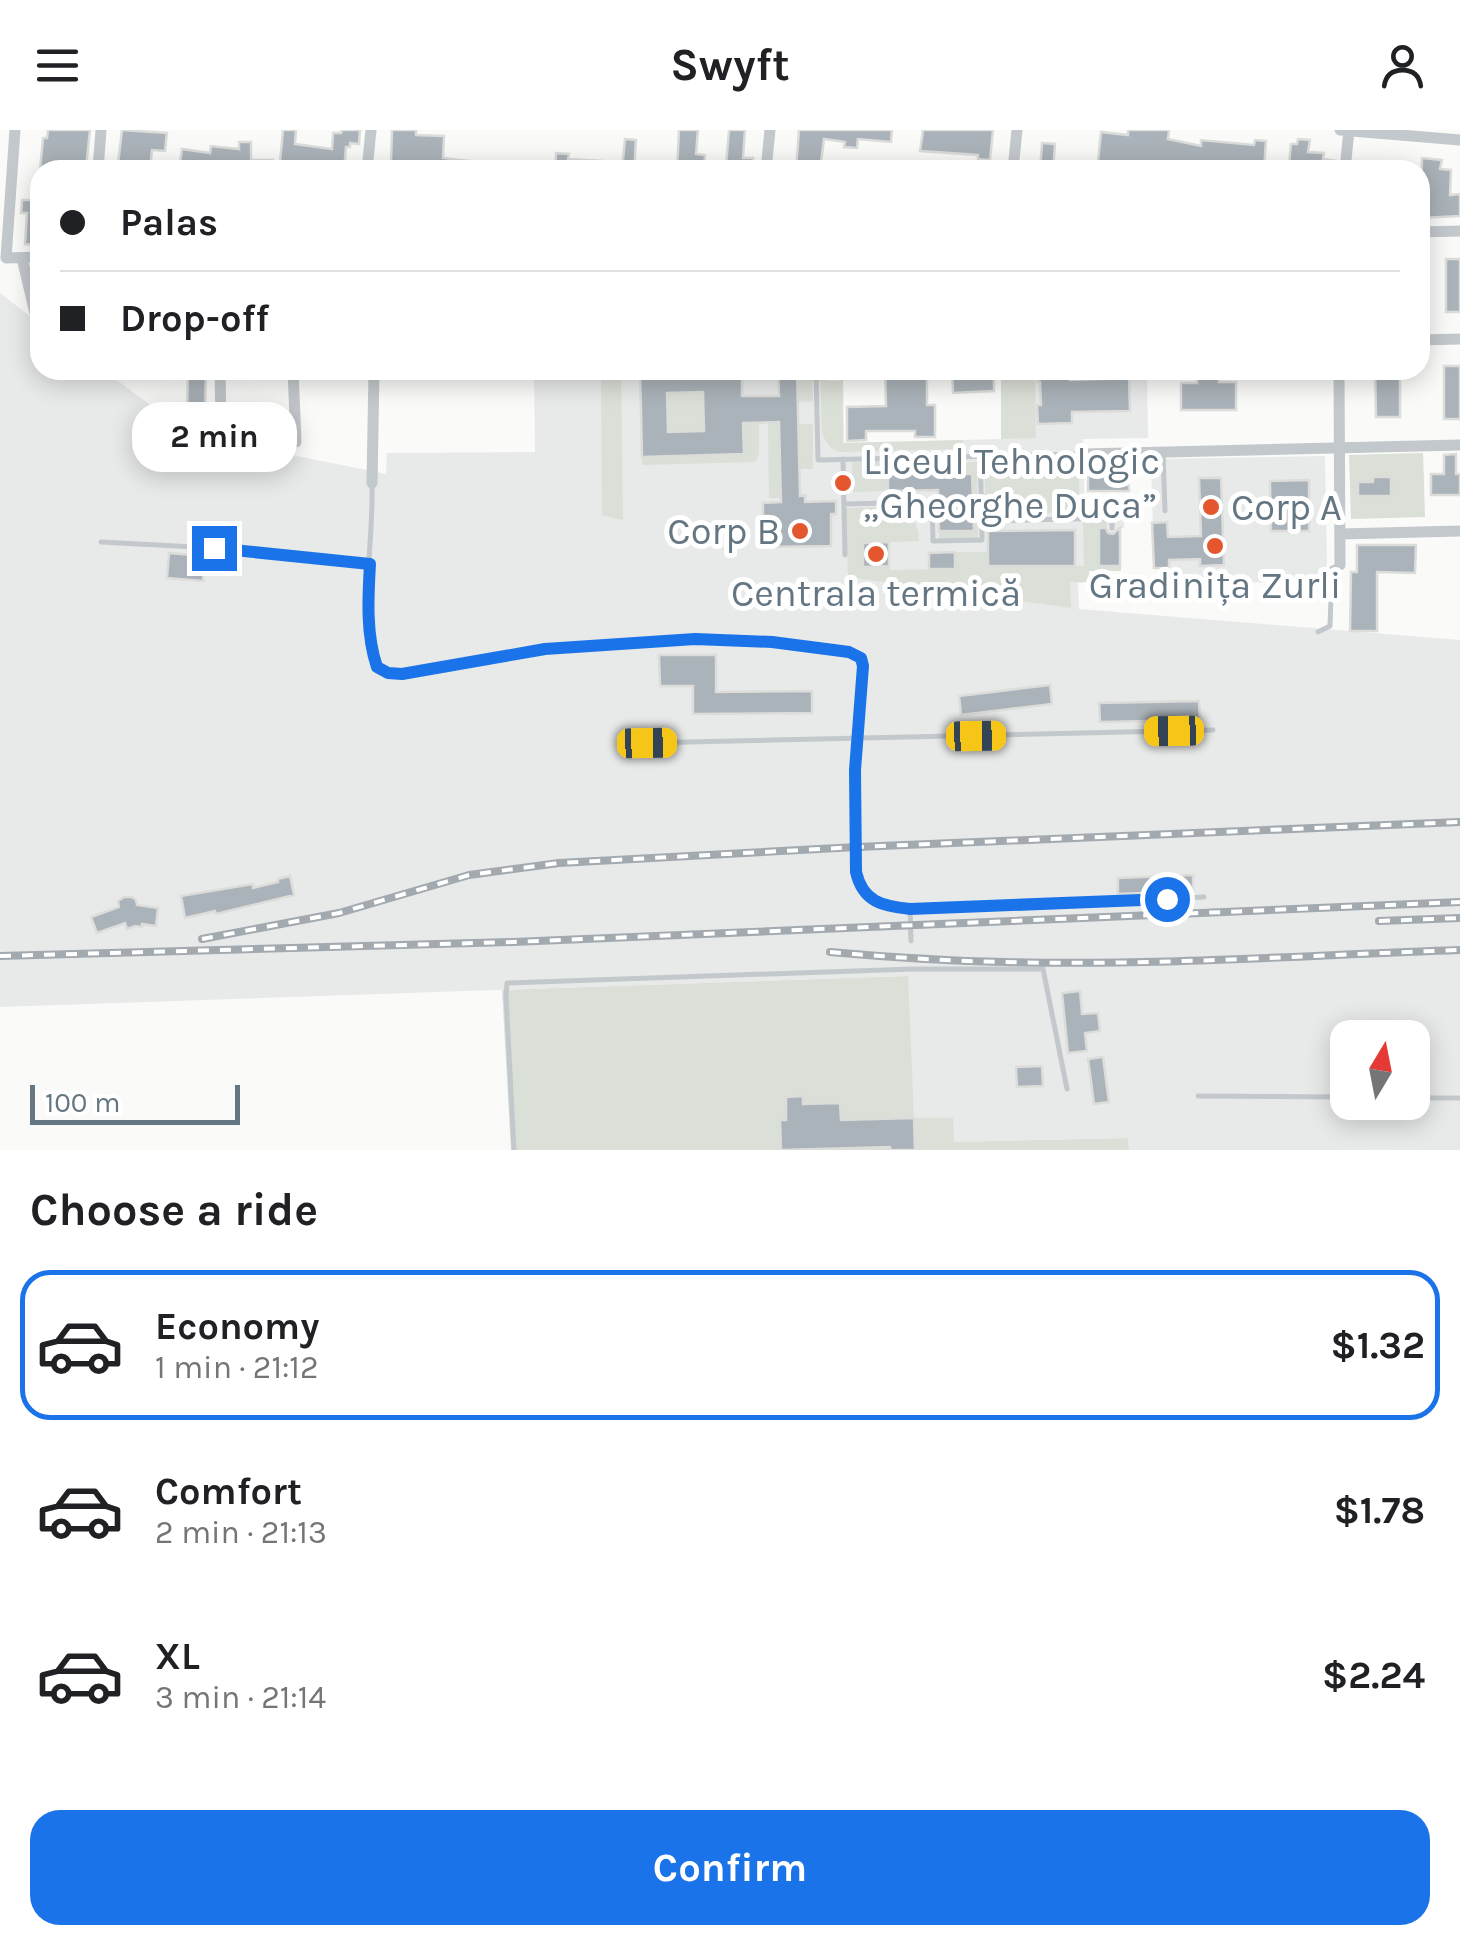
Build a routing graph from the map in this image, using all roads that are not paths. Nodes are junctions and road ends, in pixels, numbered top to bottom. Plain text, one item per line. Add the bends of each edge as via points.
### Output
1 (15, 130) edge
2 (100, 130) edge
3 (371, 130) edge
4 (770, 130) edge
5 (1017, 130) edge
6 (1340, 130) edge
7 (1350, 130) edge
8 (1460, 140) edge
9 (98, 160) edge
10 (368, 160) edge
11 (767, 160) edge
12 (1015, 160) edge
13 (1347, 160) edge
14 (4, 230) edge
15 (1460, 231) edge
16 (1430, 232) edge
17 (22, 258) junction
18 (30, 258) edge
19 (30, 289) edge
20 (1460, 339) edge
21 (1430, 340) edge
22 (220, 380) edge
23 (293, 380) edge
24 (374, 380) edge
25 (816, 380) edge
26 (1339, 380) edge
27 (221, 425) dead end
28 (296, 442) dead end
29 (1460, 445) edge
30 (1340, 448) junction
31 (1162, 452) junction
32 (1084, 454) joint
33 (980, 456) junction
34 (842, 460) junction
35 (372, 484) joint
36 (844, 504) junction
37 (1165, 511) dead end
38 (982, 521) junction
39 (1112, 528) dead end
40 (1460, 531) edge
41 (1340, 534) junction
42 (101, 542) dead end
43 (845, 555) dead end
44 (370, 564) junction
45 (1340, 566) joint
46 (1318, 632) dead end
47 (1213, 730) dead end
48 (857, 738) junction
49 (647, 743) dead end
50 (1204, 897) dead end
51 (910, 909) junction
52 (912, 941) dead end
53 (1068, 1089) dead end
54 (1198, 1096) dead end
55 (1330, 1097) edge
56 (1430, 1098) edge
57 (1460, 1098) edge
58 (514, 1150) edge

1 - 14 street
2 - 9 street
3 - 10 street
4 - 11 street
5 - 12 street
6 - 7 street
7 - 8 street
7 - 13 street
14 - 17 street via 6,258
15 - 16 street
17 - 18 street
17 - 19 street
20 - 21 street
22 - 27 street
23 - 28 street
24 - 35 street
25 - 34 lane via 818,460
26 - 30 street
29 - 30 street
30 - 31 street
30 - 41 street
31 - 32 street
31 - 37 lane
32 - 33 lane
33 - 34 lane
33 - 38 lane
34 - 36 lane
35 - 44 lane
36 - 38 lane via 932,502 933,541 982,540
36 - 43 lane
38 - 39 lane via 1112,518
40 - 41 street
41 - 45 street
42 - 44 lane
44 - 48 lane via 372,650 377,667 388,673 545,649 695,639 849,652 863,666
45 - 46 lane via 1332,568 1330,626
47 - 48 lane
48 - 49 lane
48 - 51 lane via 860,888 888,906
50 - 51 lane
51 - 52 lane
53 - 58 lane via 1043,969 507,983
54 - 55 lane
56 - 57 lane

